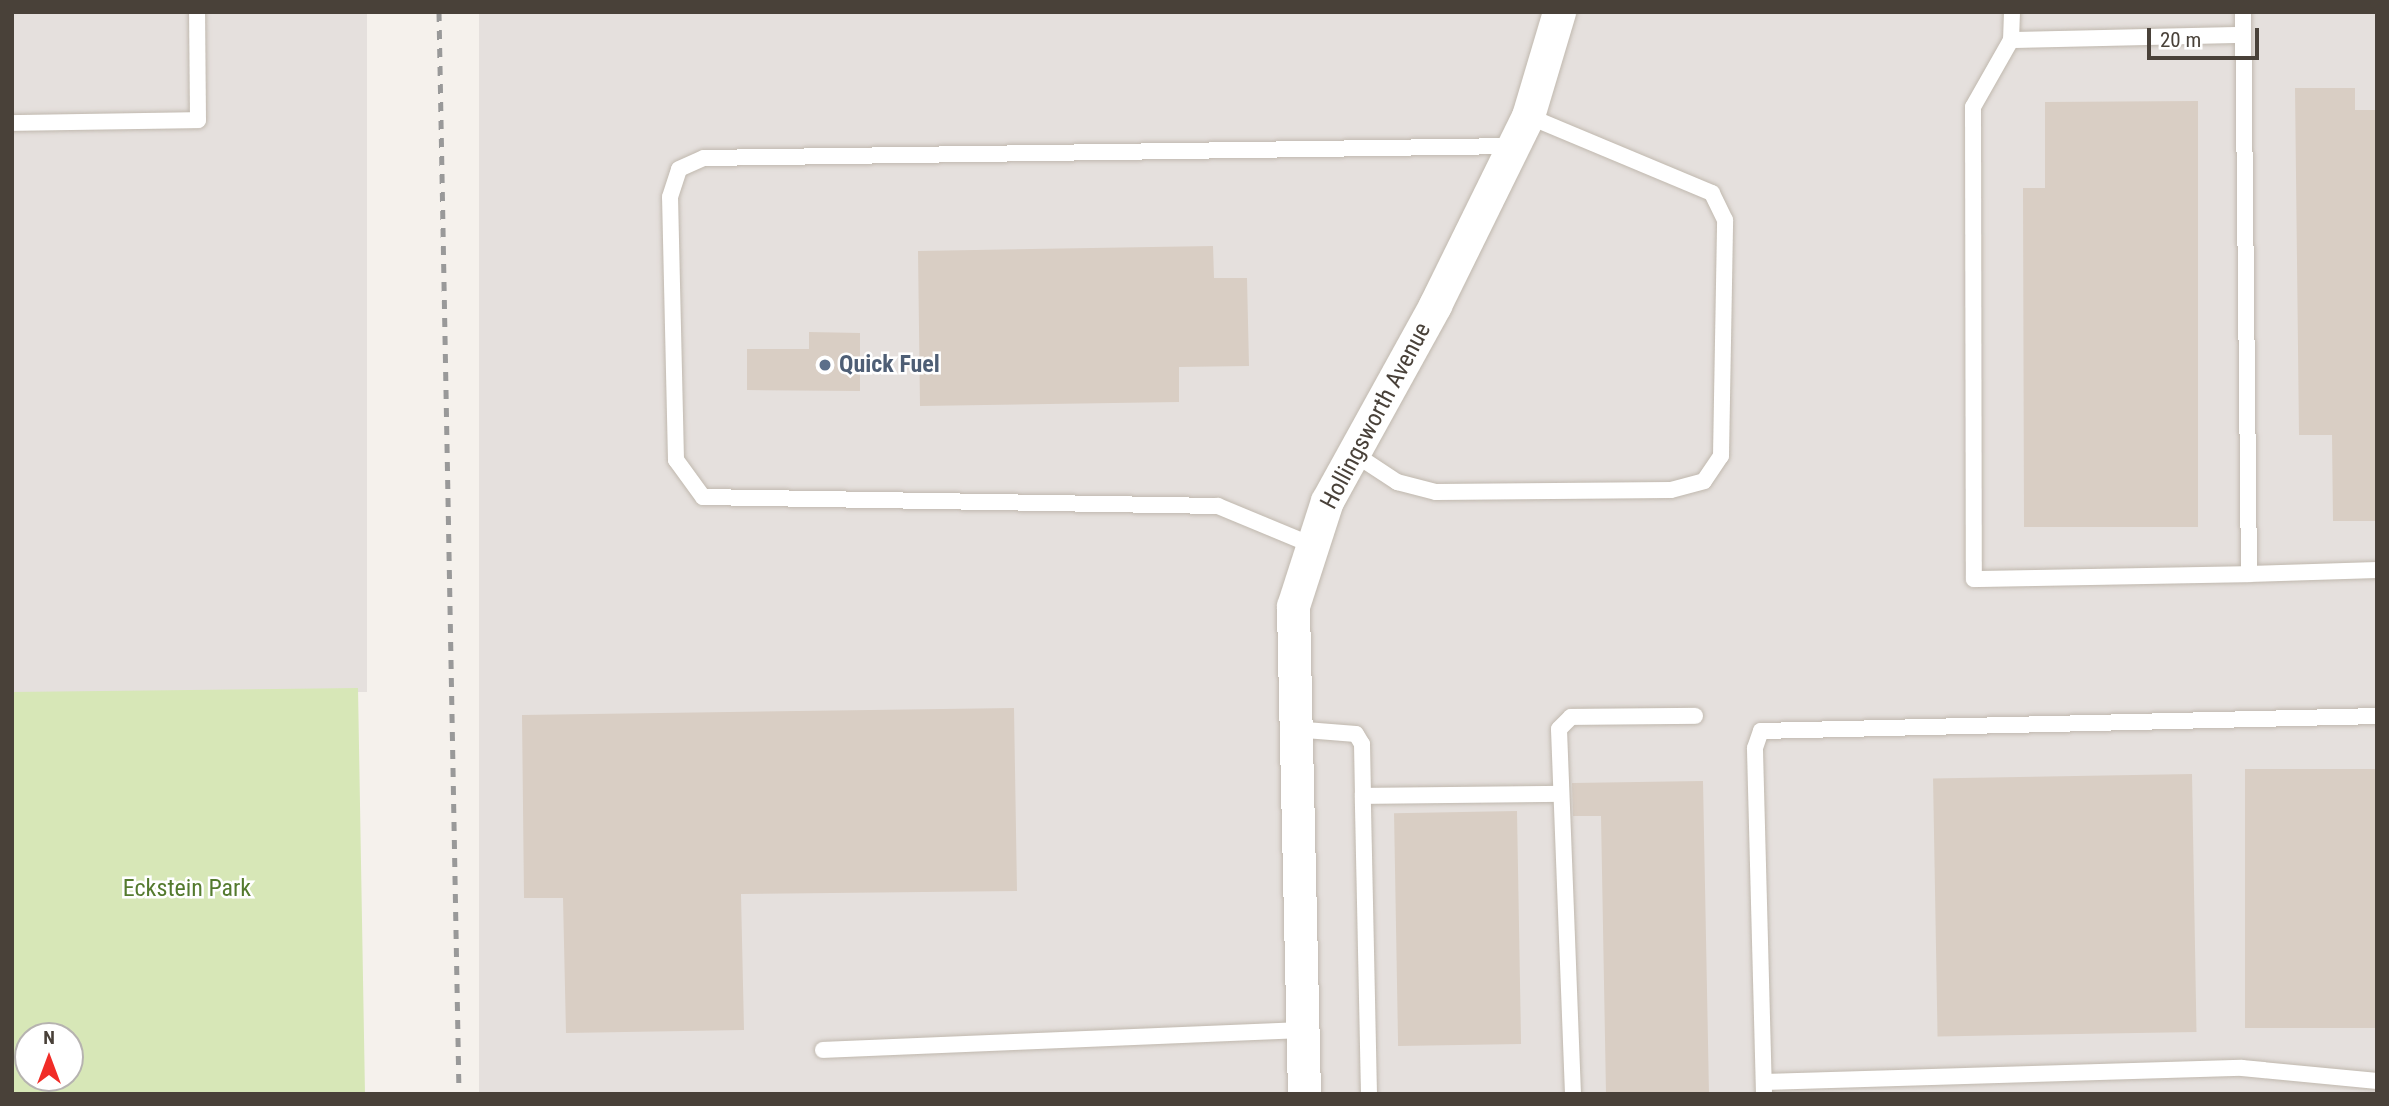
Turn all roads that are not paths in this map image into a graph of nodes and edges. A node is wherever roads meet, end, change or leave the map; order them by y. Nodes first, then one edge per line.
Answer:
1 (197, 12) edge
2 (1559, 12) edge
3 (2012, 12) edge
4 (2242, 12) edge
5 (2239, 35) junction
6 (2011, 40) junction
7 (1528, 116) junction
8 (12, 123) edge
9 (1513, 146) junction
10 (1353, 453) junction
11 (1312, 545) junction
12 (2377, 570) edge
13 (2249, 574) junction
14 (1695, 716) dead end
15 (2377, 716) edge
16 (1293, 729) junction
17 (1560, 794) junction
18 (1363, 796) junction
19 (1301, 1030) junction
20 (823, 1050) dead end
21 (2377, 1082) edge
22 (1764, 1088) edge
23 (1304, 1094) edge
24 (1369, 1094) edge
25 (1573, 1094) edge

1 - 8 lane
2 - 7 street, Hollingsworth Avenue
3 - 6 lane
4 - 5 lane
5 - 6 lane
5 - 13 lane
6 - 13 lane
7 - 9 street, Hollingsworth Avenue
7 - 10 lane
9 - 10 street, Hollingsworth Avenue
9 - 11 lane
10 - 11 street, Hollingsworth Avenue
11 - 16 street, Hollingsworth Avenue
12 - 13 lane
14 - 17 lane
15 - 22 lane
16 - 18 lane
16 - 19 street, Hollingsworth Avenue
17 - 18 lane
17 - 25 lane
18 - 24 lane
19 - 20 lane
19 - 23 street, Hollingsworth Avenue
21 - 22 lane

